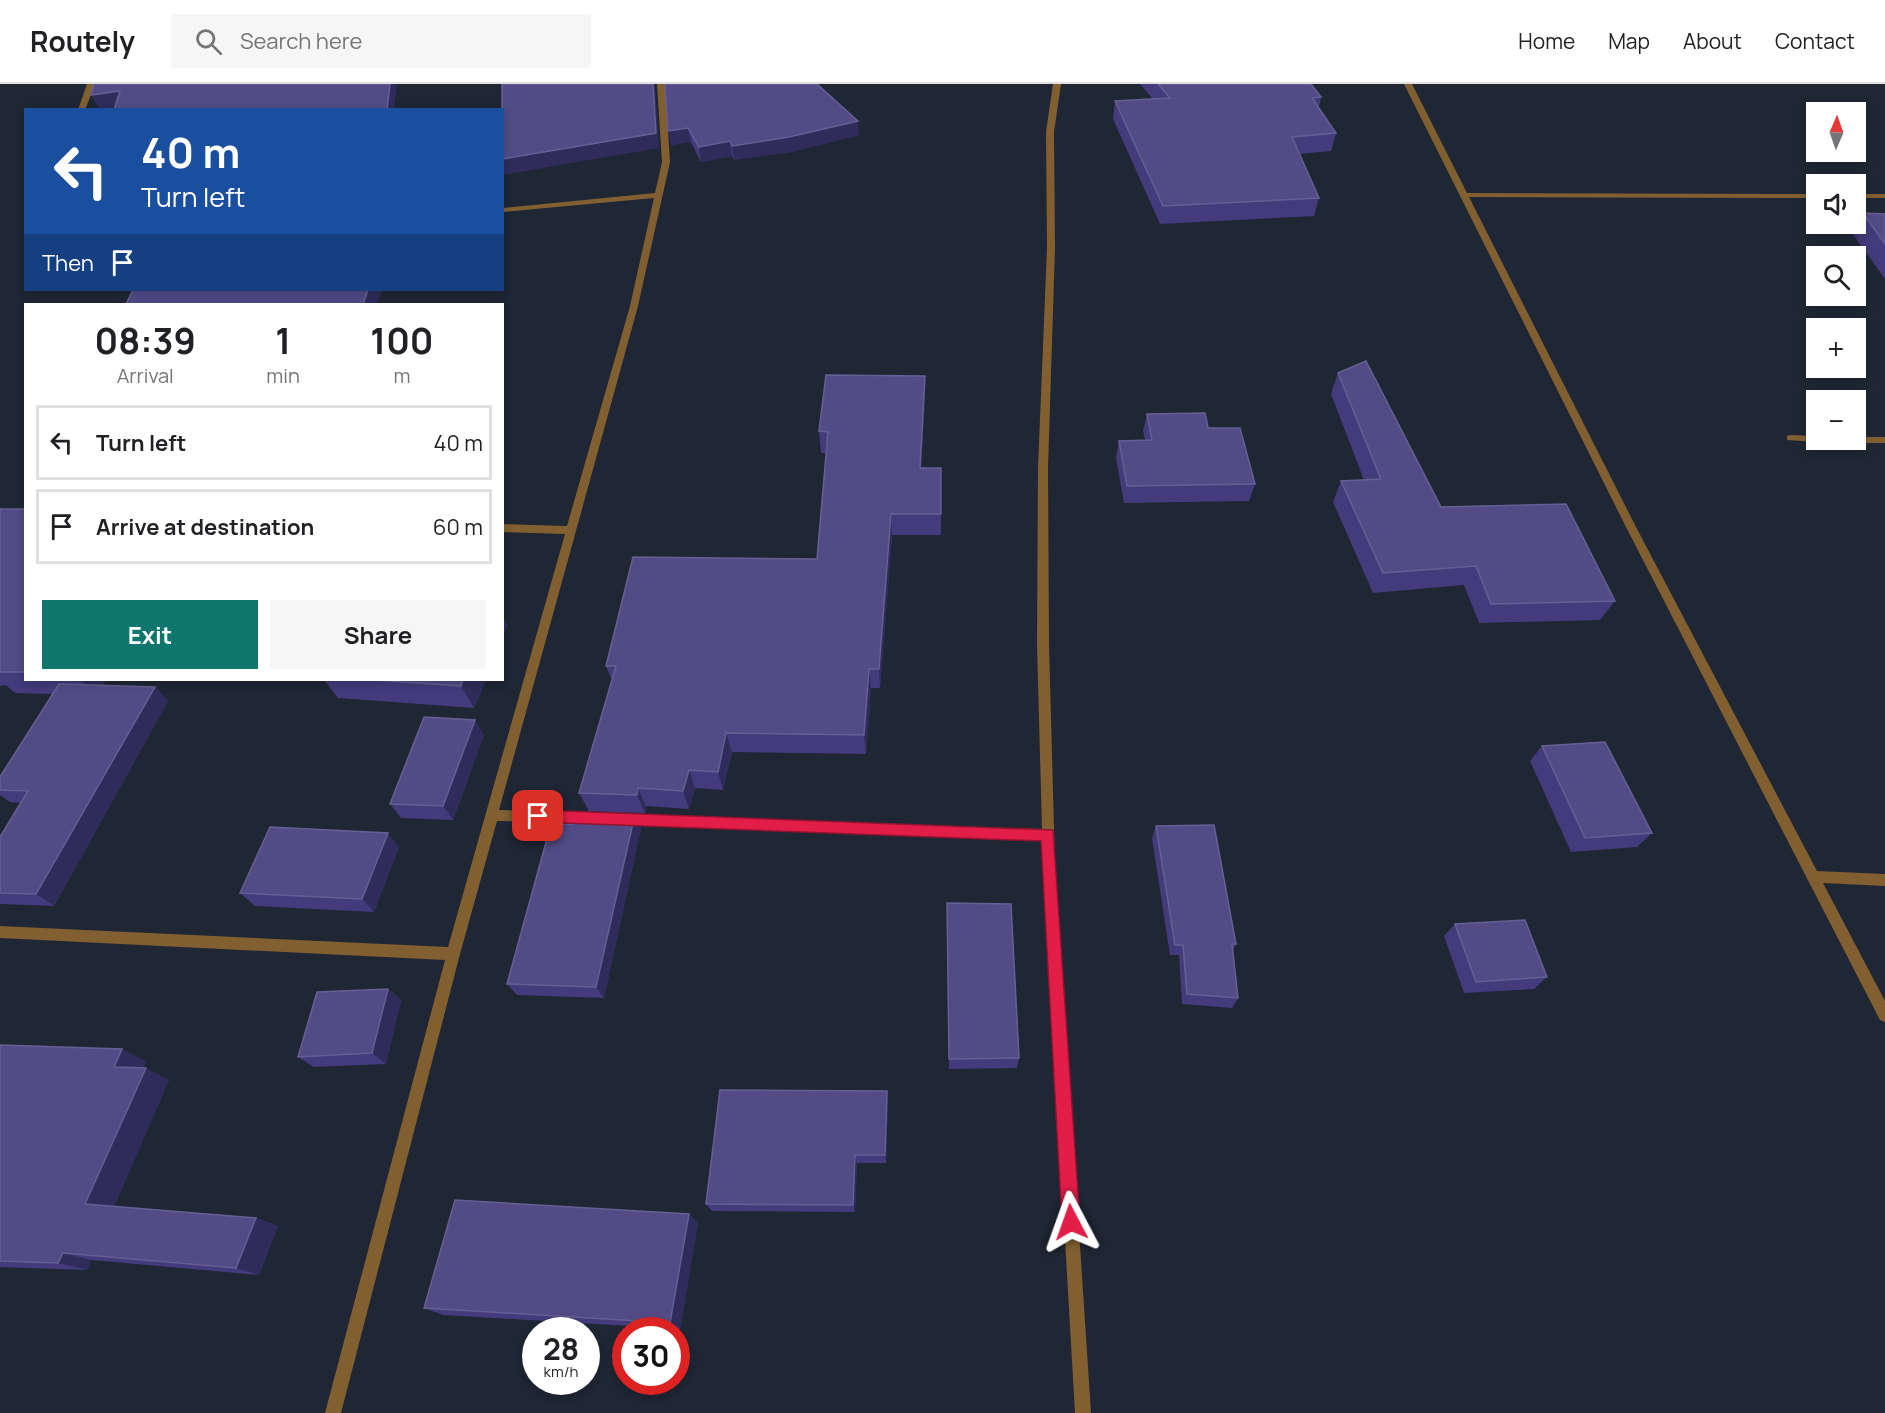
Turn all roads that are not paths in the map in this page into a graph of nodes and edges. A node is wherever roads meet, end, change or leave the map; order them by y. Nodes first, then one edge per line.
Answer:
1 (91, 84) edge
2 (661, 84) edge
3 (1057, 84) edge
4 (1408, 84) edge
5 (82, 108) edge
6 (658, 195) junction
7 (1463, 195) junction
8 (1806, 196) edge
9 (1866, 196) edge
10 (1885, 196) edge
11 (504, 210) edge
12 (1791, 438) dead end
13 (1806, 439) edge
14 (1866, 440) edge
15 (1885, 440) edge
16 (504, 528) edge
17 (571, 530) junction
18 (491, 814) junction
19 (1048, 835) junction
20 (1813, 877) junction
21 (1885, 880) edge
22 (0, 932) edge
23 (453, 954) junction
24 (1885, 1015) edge
25 (333, 1413) edge
26 (1083, 1413) edge

1 - 5 street
2 - 6 street
3 - 19 street
4 - 7 street
6 - 11 street
6 - 17 street
7 - 8 street
7 - 20 street
9 - 10 street
12 - 13 street
14 - 15 street
16 - 17 street
17 - 18 street
18 - 19 street
18 - 23 street
19 - 26 street
20 - 21 street
20 - 24 street
22 - 23 street
23 - 25 street

